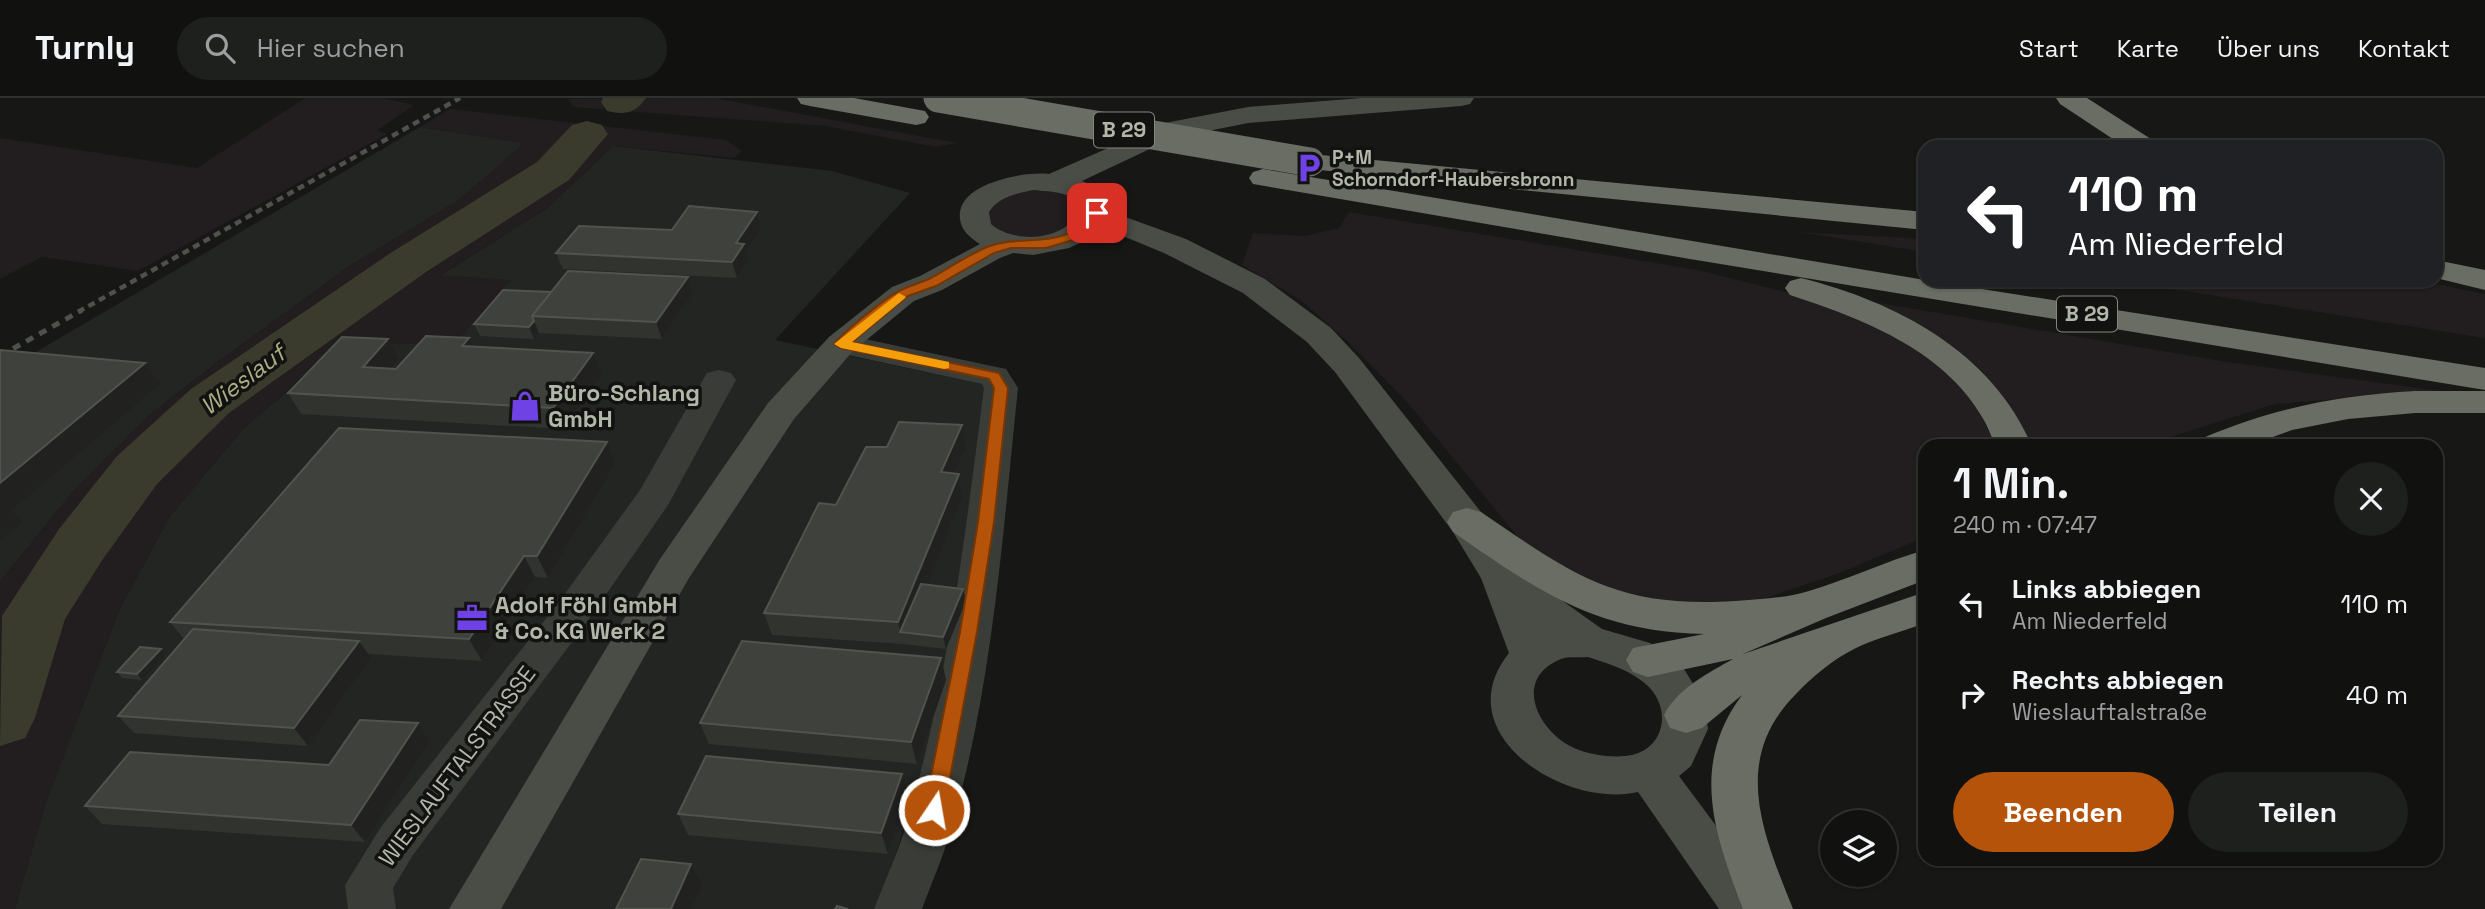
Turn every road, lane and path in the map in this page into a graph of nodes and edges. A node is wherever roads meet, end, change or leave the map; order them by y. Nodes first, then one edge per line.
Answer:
1 (810, 98) edge
2 (938, 98) edge
3 (1461, 98) edge
4 (2058, 101) edge
5 (1198, 126) junction
6 (2095, 140) edge
7 (2131, 140) edge
8 (1056, 182) junction
9 (1093, 204) junction
10 (1546, 204) junction
11 (1918, 221) edge
12 (976, 225) junction
13 (1063, 241) junction
14 (1010, 244) junction
15 (1690, 250) junction
16 (1203, 259) junction
17 (1918, 263) edge
18 (2443, 271) edge
19 (2485, 280) edge
20 (1918, 287) edge
21 (1918, 287) edge
22 (2070, 287) edge
23 (903, 294) junction
24 (841, 344) junction
25 (2485, 352) edge
26 (2485, 379) edge
27 (719, 380) dead end
28 (2485, 402) edge
29 (2012, 439) edge
30 (2231, 439) edge
31 (1468, 522) junction
32 (1918, 568) edge
33 (1501, 577) junction
34 (1918, 608) edge
35 (1825, 622) junction
36 (1588, 641) junction
37 (1531, 656) junction
38 (1648, 660) junction
39 (1686, 715) junction
40 (1649, 771) junction
41 (372, 909) edge
42 (474, 909) edge
43 (898, 909) edge
44 (1748, 909) edge
45 (1768, 909) edge

1 - 10 highway, B 29
2 - 10 highway, B 29, bridge
3 - 5 main road
4 - 6 highway
4 - 7 highway
5 - 8 main road
5 - 9 main road
8 - 9 main road
8 - 12 main road
9 - 13 main road
9 - 16 main road
10 - 11 highway
10 - 15 highway, B 29
10 - 17 highway, B 29
12 - 14 main road
12 - 23 main road
13 - 14 main road
13 - 16 main road
14 - 23 main road
15 - 20 highway, B 29
15 - 29 highway
16 - 31 main road
18 - 19 highway
21 - 26 highway, B 29
22 - 25 highway, B 29
23 - 24 main road
24 - 42 main road
24 - 43 street
27 - 41 street, WIESLAUFTALSTRASSE
28 - 30 highway
31 - 33 main road
31 - 35 highway
32 - 35 highway
33 - 36 main road
33 - 37 main road
34 - 35 highway
35 - 38 highway
35 - 39 highway
35 - 45 highway
36 - 37 main road
36 - 38 main road
37 - 40 main road
38 - 39 main road
39 - 40 main road
40 - 44 main road

